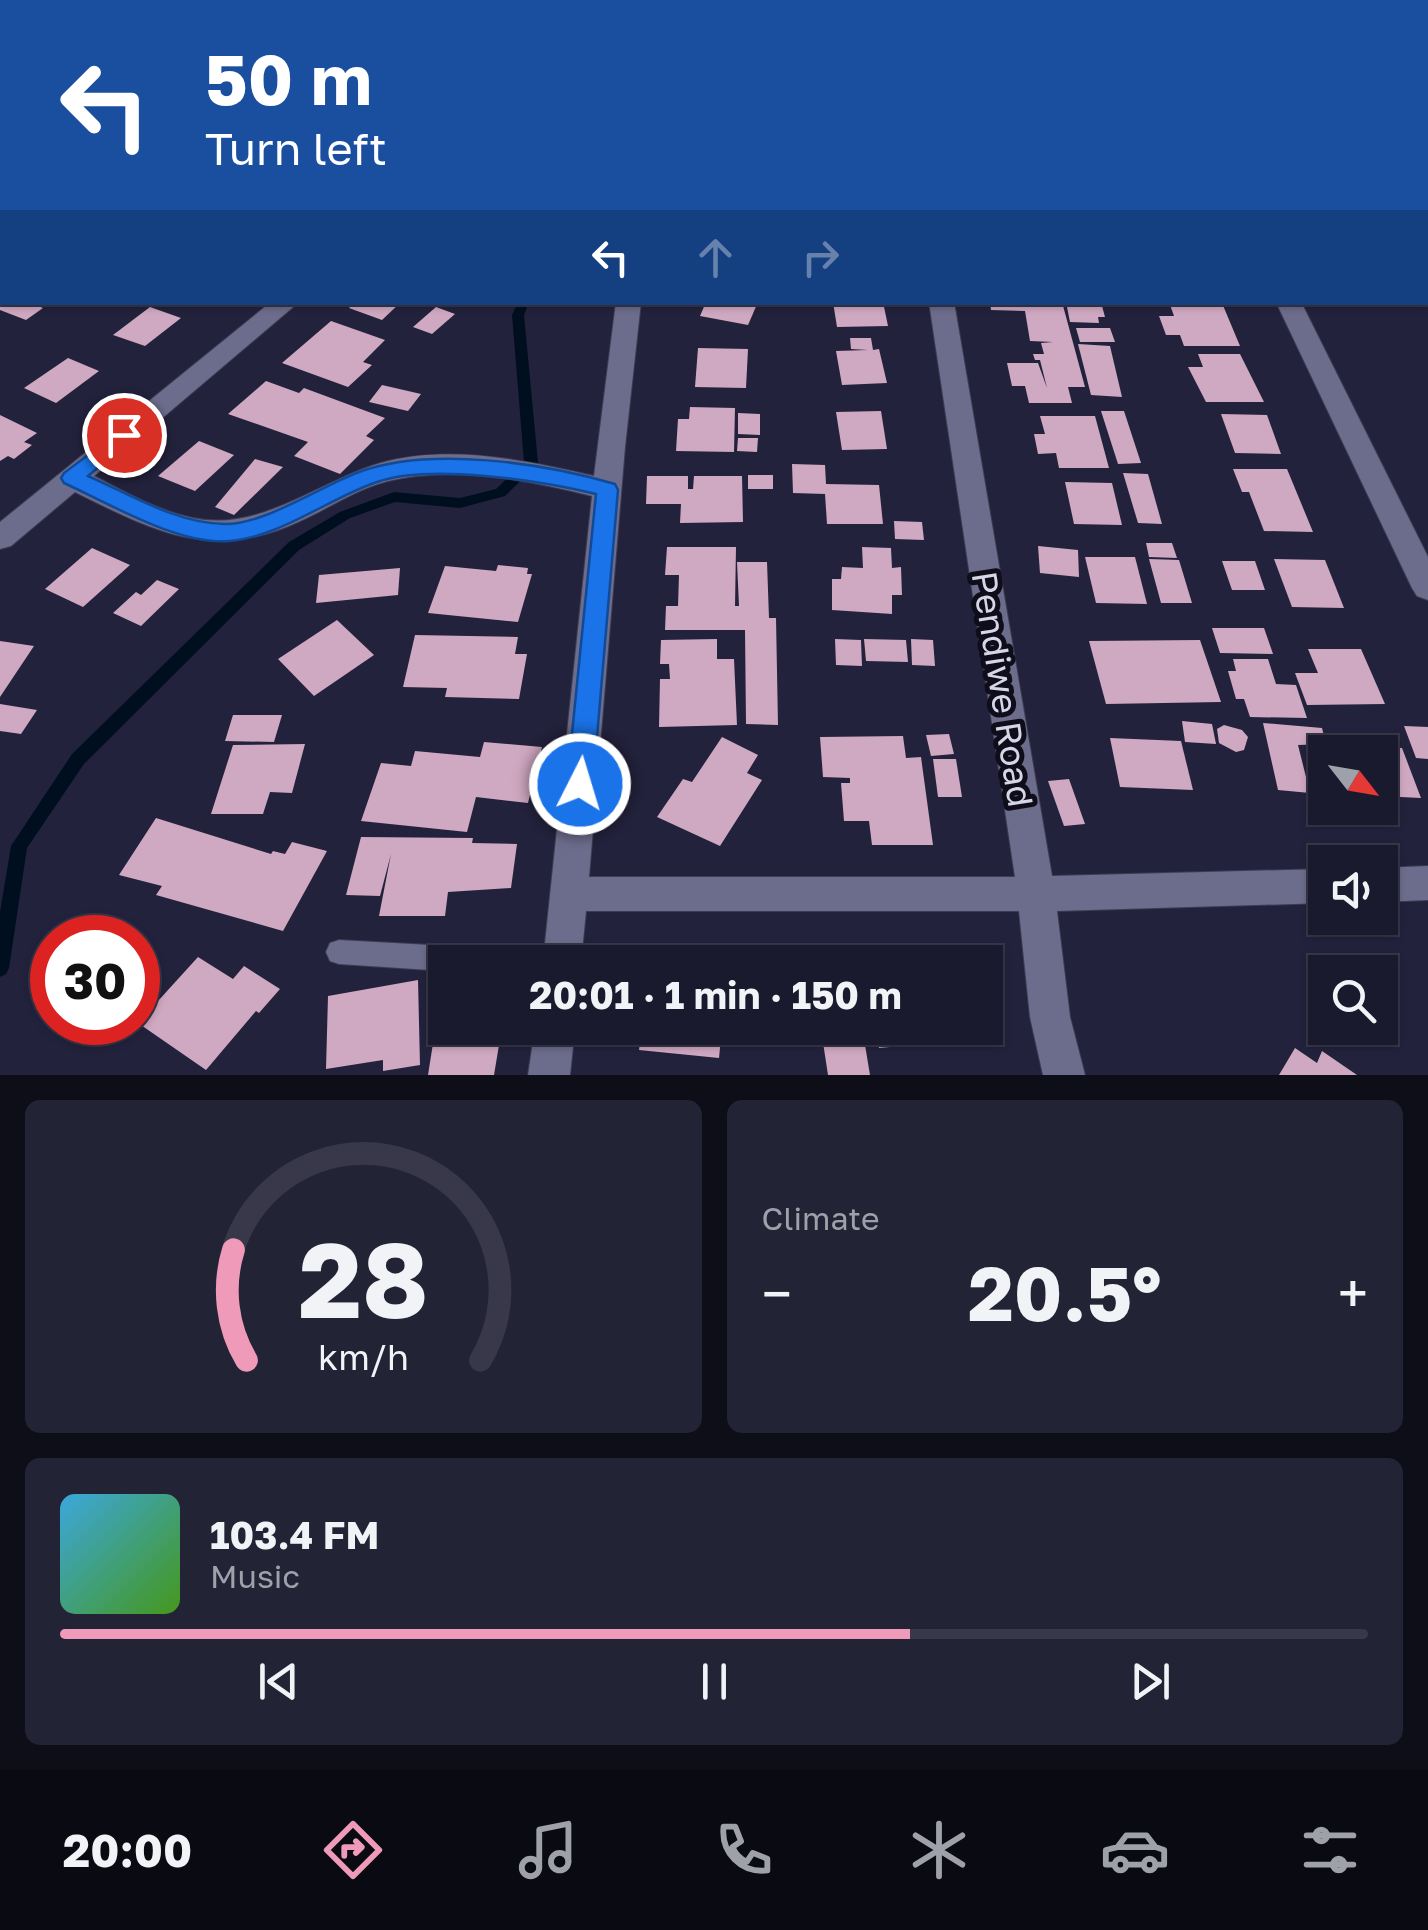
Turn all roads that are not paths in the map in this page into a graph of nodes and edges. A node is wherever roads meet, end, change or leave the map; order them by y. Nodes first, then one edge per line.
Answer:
1 (283, 305) edge
2 (629, 305) edge
3 (941, 305) edge
4 (1289, 305) edge
5 (72, 478) junction
6 (607, 490) junction
7 (0, 504) edge
8 (34, 510) junction
9 (0, 538) edge
10 (1428, 588) edge
11 (1428, 884) edge
12 (1398, 885) edge
13 (1308, 886) edge
14 (570, 894) junction
15 (1036, 894) junction
16 (564, 945) edge
17 (339, 952) dead end
18 (428, 957) edge
19 (552, 1045) edge
20 (549, 1075) edge
21 (1064, 1075) edge

1 - 5 street
2 - 6 street
3 - 15 street, Pendiwe Road
4 - 10 street
5 - 6 street
5 - 8 street
6 - 14 street
7 - 8 street
8 - 9 street
11 - 12 street
13 - 15 street
14 - 15 street
14 - 16 street
15 - 21 street, Pendiwe Road
17 - 18 lane
19 - 20 street

